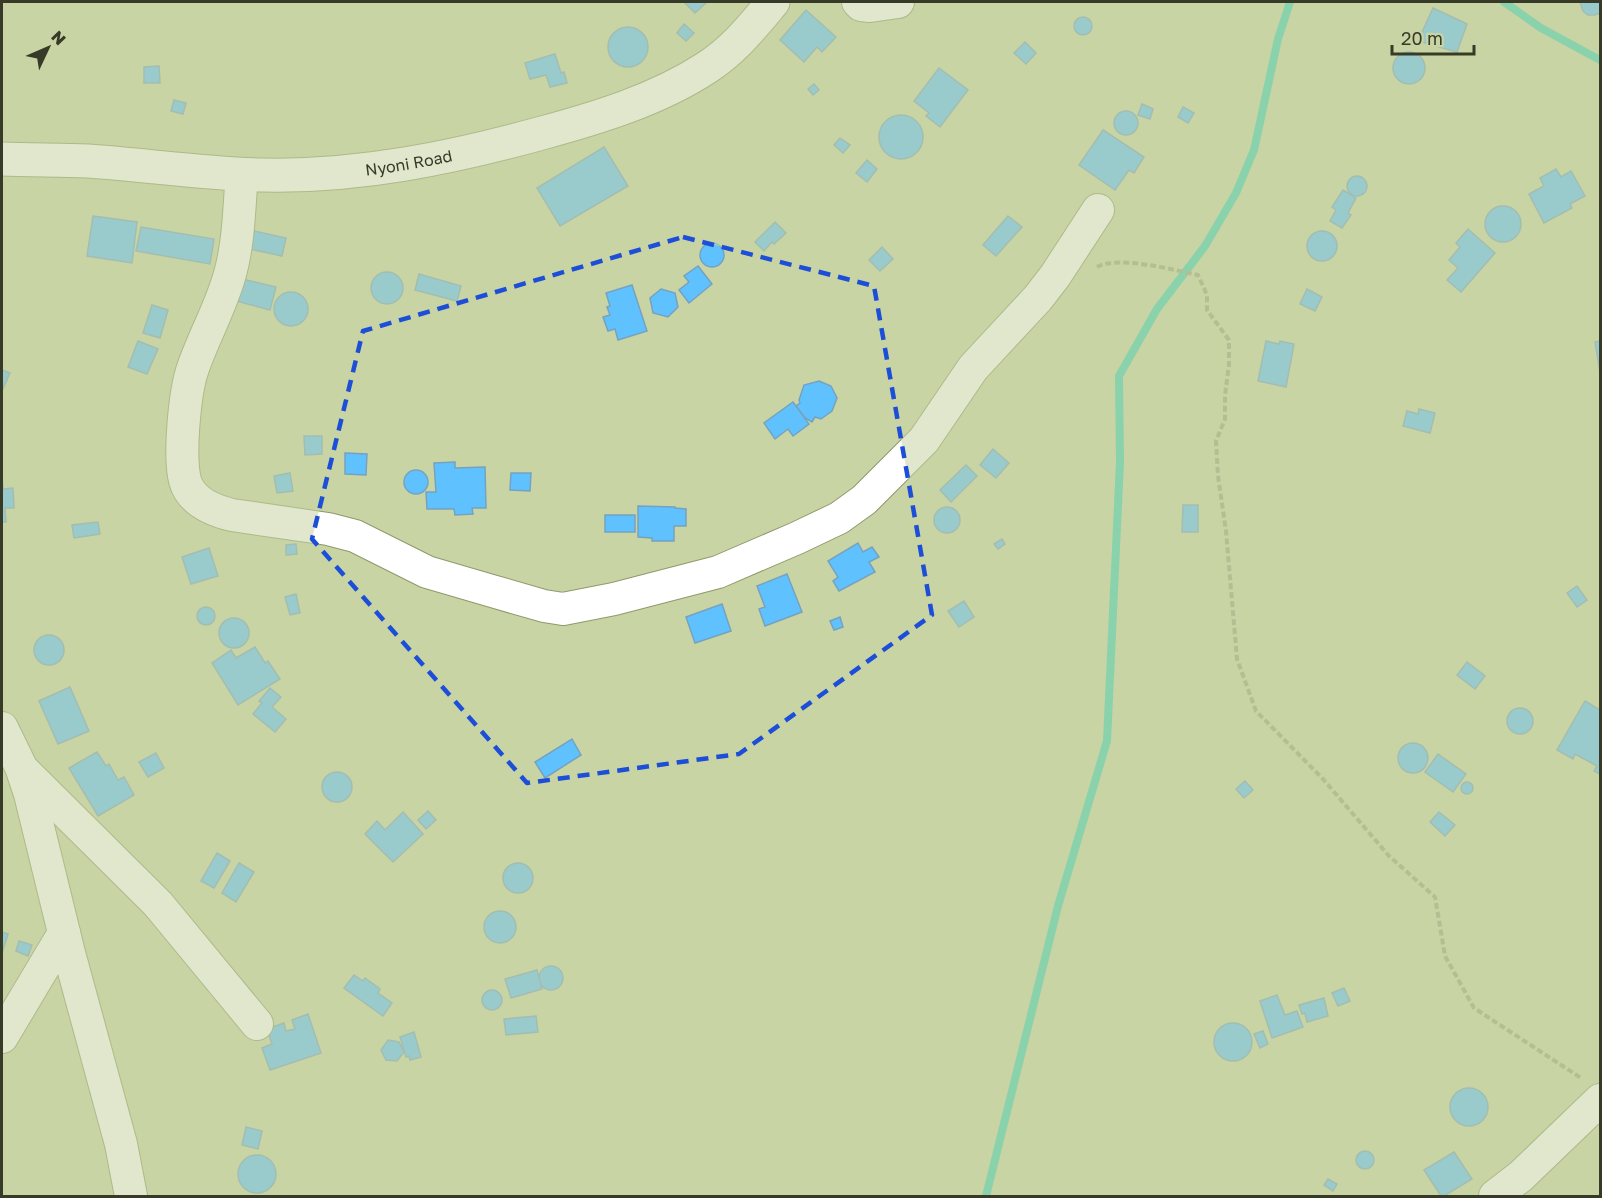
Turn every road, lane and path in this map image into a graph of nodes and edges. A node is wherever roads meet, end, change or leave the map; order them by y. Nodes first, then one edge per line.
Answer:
1 (773, 2) edge
2 (858, 2) edge
3 (898, 2) edge
4 (2, 159) edge
5 (242, 174) junction
6 (1098, 210) dead end
7 (1096, 268) dead end
8 (2, 728) edge
9 (21, 767) junction
10 (64, 933) junction
11 (256, 1024) dead end
12 (2, 1037) edge
13 (1591, 1089) edge
14 (131, 1197) edge
15 (1495, 1197) edge

1 - 5 street, Nyoni Road
2 - 3 street
4 - 5 street, Nyoni Road
5 - 6 street
7 - 13 path
8 - 9 street
9 - 10 street
9 - 11 street
10 - 12 street
10 - 14 street
13 - 15 street

